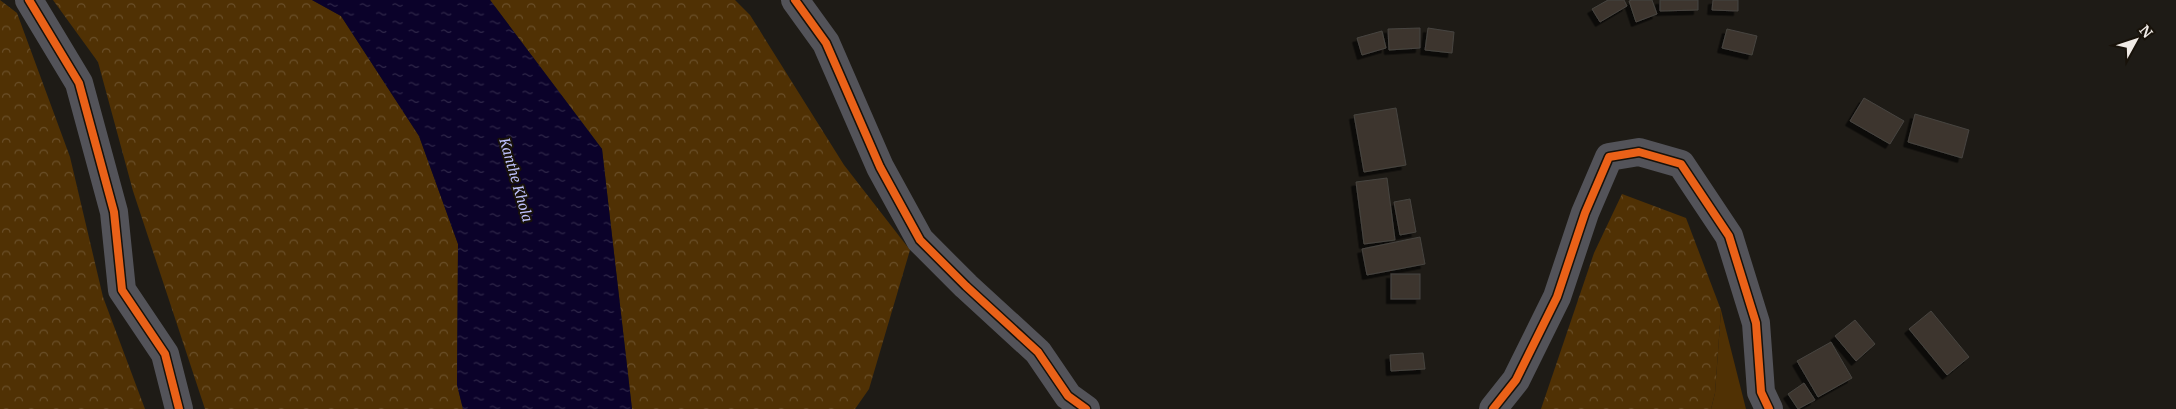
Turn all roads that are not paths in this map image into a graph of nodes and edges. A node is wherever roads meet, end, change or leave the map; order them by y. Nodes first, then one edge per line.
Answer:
1 (29, 0) edge
2 (795, 0) edge
3 (179, 409) edge
4 (1086, 409) edge
5 (1493, 409) edge
6 (1770, 409) edge

1 - 3 street
2 - 4 street
5 - 6 street

